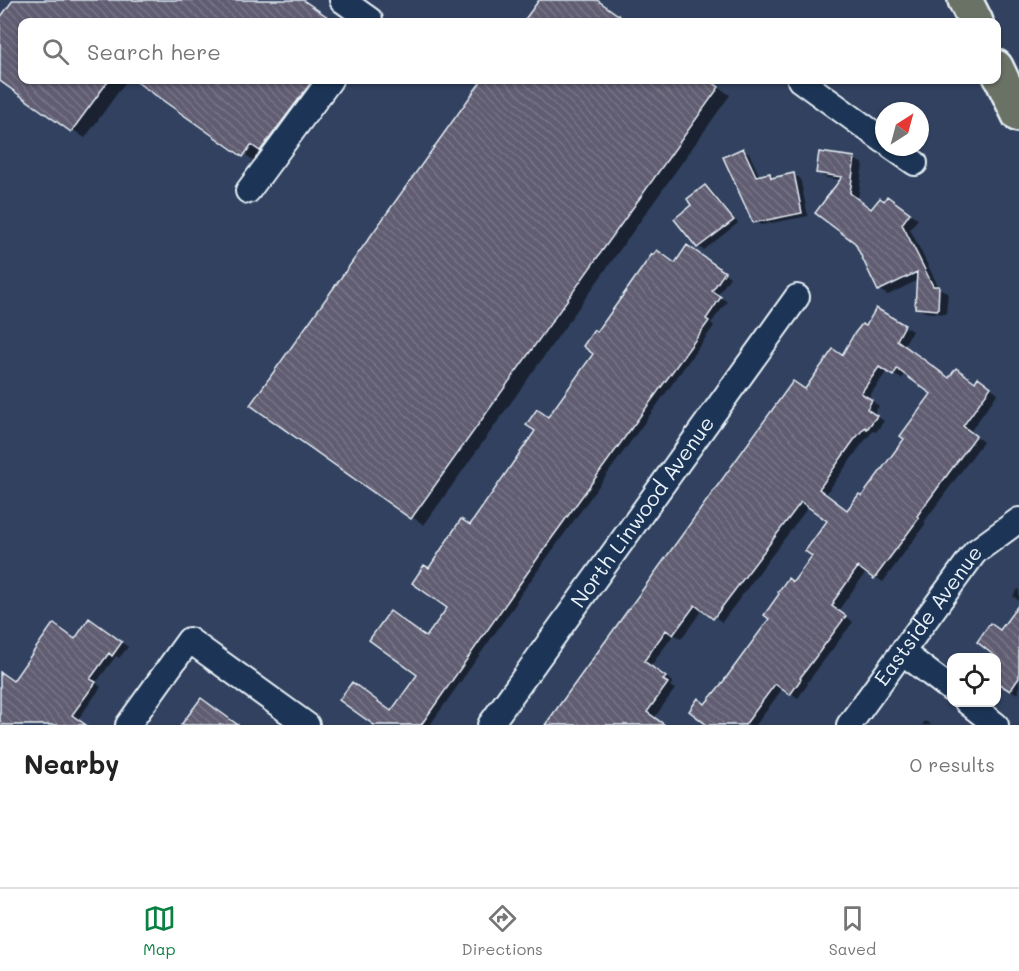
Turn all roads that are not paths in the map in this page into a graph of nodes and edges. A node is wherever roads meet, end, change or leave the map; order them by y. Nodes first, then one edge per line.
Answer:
1 (342, 0) edge
2 (965, 0) edge
3 (367, 18) edge
4 (974, 18) edge
5 (1001, 77) edge
6 (327, 84) edge
7 (806, 84) edge
8 (1019, 115) edge
9 (875, 134) edge
10 (905, 156) edge
11 (915, 163) dead end
12 (248, 191) dead end
13 (797, 297) dead end
14 (1019, 520) edge
15 (902, 652) junction
16 (947, 687) edge
17 (973, 707) edge
18 (128, 725) edge
19 (307, 725) edge
20 (490, 725) edge
21 (849, 725) edge
22 (996, 725) edge

1 - 3 street
2 - 4 highway
5 - 8 highway
6 - 12 street
7 - 9 street
10 - 11 street
13 - 20 street, North Linwood Avenue
14 - 15 street, Eastside Avenue
15 - 16 street
15 - 21 street, Eastside Avenue
17 - 22 street
18 - 19 street

